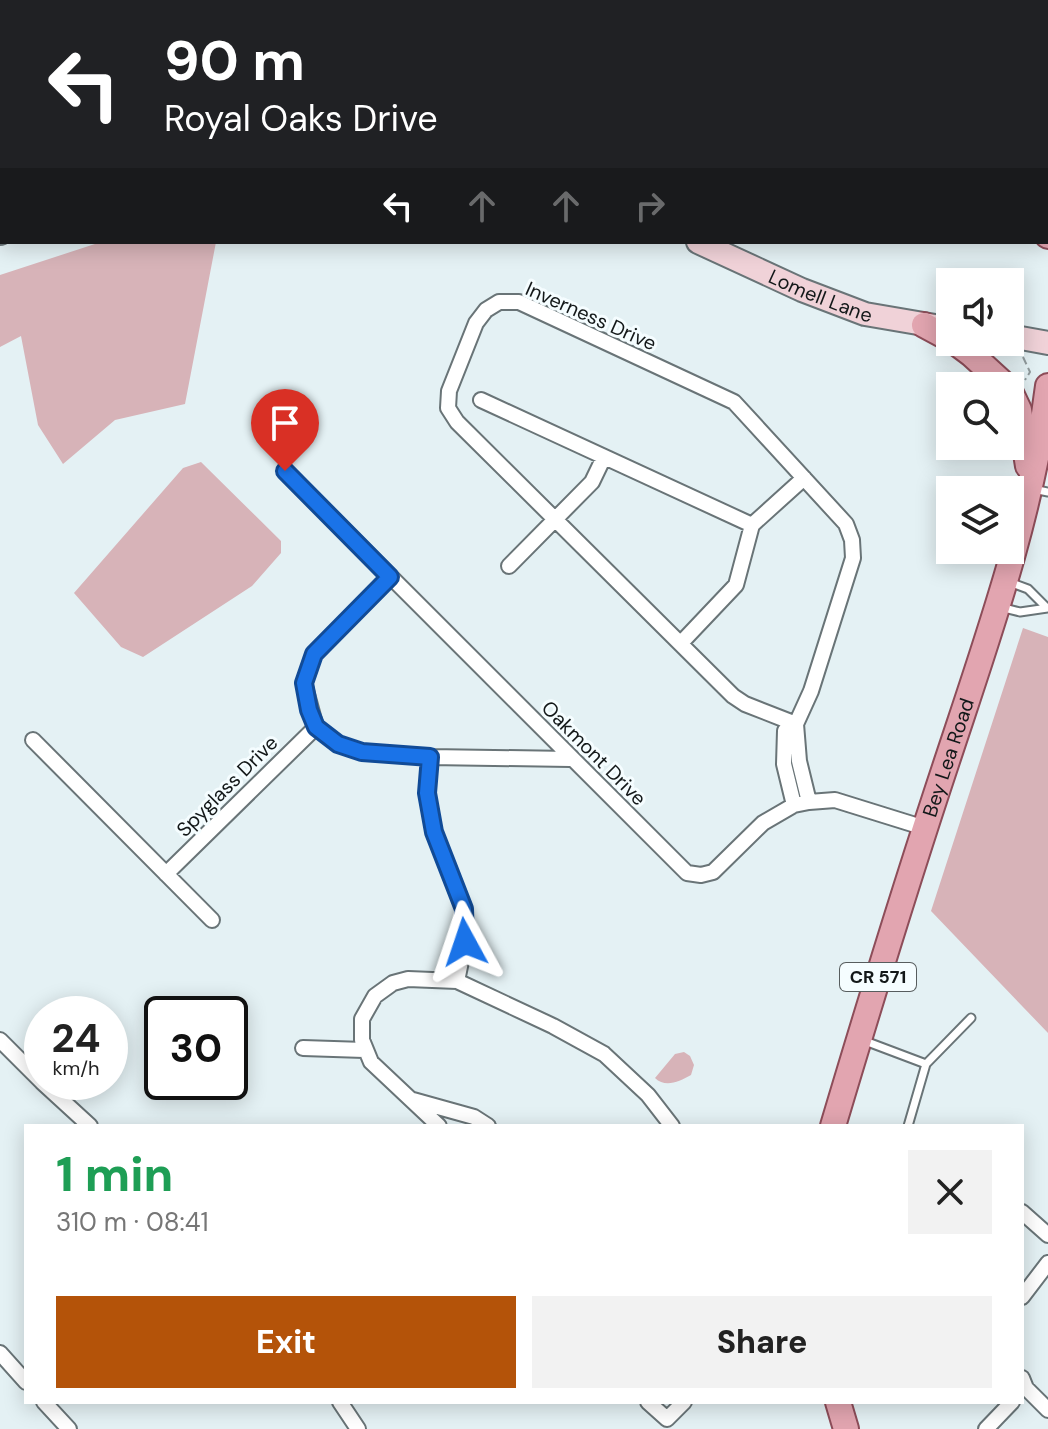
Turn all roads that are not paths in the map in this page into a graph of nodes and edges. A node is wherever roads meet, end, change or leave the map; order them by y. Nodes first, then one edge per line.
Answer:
1 (702, 244) edge
2 (924, 325) junction
3 (936, 326) edge
4 (936, 331) edge
5 (1048, 343) edge
6 (1024, 344) edge
7 (974, 356) edge
8 (1000, 372) edge
9 (1024, 397) edge
10 (481, 400) dead end
11 (1024, 432) edge
12 (604, 457) junction
13 (285, 471) dead end
14 (804, 478) junction
15 (1040, 481) edge
16 (556, 519) junction
17 (752, 525) junction
18 (509, 566) dead end
19 (390, 577) junction
20 (1005, 581) junction
21 (998, 606) junction
22 (1047, 608) edge
23 (681, 643) junction
24 (796, 724) junction
25 (316, 727) junction
26 (33, 740) dead end
27 (430, 757) junction
28 (570, 759) junction
29 (801, 803) junction
30 (925, 828) junction
31 (166, 874) junction
32 (212, 920) dead end
33 (457, 981) junction
34 (971, 1018) dead end
35 (859, 1039) junction
36 (0, 1040) edge
37 (303, 1048) dead end
38 (364, 1050) junction
39 (24, 1064) edge
40 (926, 1064) junction
41 (411, 1099) junction
42 (62, 1100) edge
43 (88, 1124) edge
44 (437, 1124) edge
45 (485, 1124) edge
46 (670, 1124) edge
47 (834, 1124) edge
48 (909, 1124) edge
49 (1024, 1214) edge
50 (1048, 1235) edge
51 (1048, 1263) edge
52 (1024, 1294) edge
53 (0, 1353) edge
54 (24, 1380) edge
55 (1024, 1387) edge
56 (46, 1404) edge
57 (341, 1404) edge
58 (650, 1404) edge
59 (682, 1404) edge
60 (839, 1404) edge
61 (1010, 1404) edge
62 (1048, 1410) edge
63 (69, 1429) edge
64 (358, 1429) edge
65 (846, 1429) edge
66 (986, 1429) edge

1 - 2 street, Lomell Lane
2 - 3 street, Lomell Lane
2 - 4 main road
5 - 6 street
7 - 8 main road
9 - 15 main road, Bey Lea Road / CR 571
10 - 12 street
11 - 15 main road
12 - 16 street
12 - 17 street
13 - 19 street, Oakmont Drive
14 - 16 street, Inverness Drive
14 - 17 street
14 - 24 street, Inverness Drive
15 - 20 main road, Bey Lea Road / CR 571
16 - 18 street
16 - 23 street, Inverness Drive
17 - 23 street
19 - 25 street
19 - 28 street, Oakmont Drive
20 - 21 main road, Bey Lea Road / CR 571
20 - 22 lane
21 - 22 lane
21 - 30 main road, Bey Lea Road / CR 571
23 - 24 street, Inverness Drive
24 - 29 street, Inverness Drive
25 - 27 street
25 - 31 street, Spyglass Drive
26 - 31 street
27 - 28 street
27 - 33 street
28 - 29 street, Oakmont Drive
29 - 30 street
30 - 35 main road, Bey Lea Road / CR 571
31 - 32 street
33 - 38 street
33 - 46 street
34 - 40 lane
35 - 40 lane
35 - 47 main road, Bey Lea Road / CR 571
36 - 39 street
37 - 38 street
38 - 41 street
40 - 48 lane
41 - 44 street
41 - 45 street
42 - 43 street
49 - 50 street
51 - 52 street
53 - 54 street
55 - 62 street
56 - 63 street
57 - 64 street
58 - 59 street
60 - 65 main road
61 - 66 street

